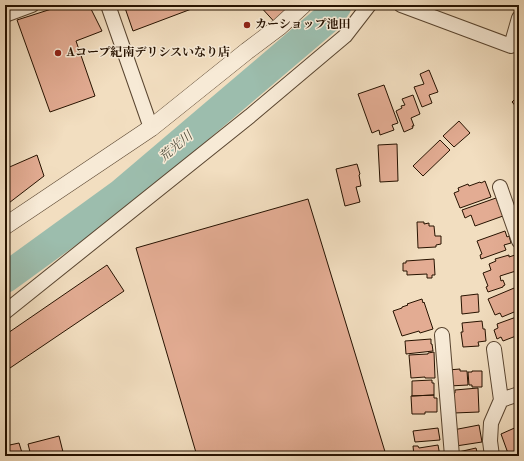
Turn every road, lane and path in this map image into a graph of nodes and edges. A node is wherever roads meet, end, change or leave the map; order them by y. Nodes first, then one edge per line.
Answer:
1 (32, 5) edge
2 (108, 5) edge
3 (303, 5) edge
4 (369, 5) edge
5 (401, 5) edge
6 (5, 15) edge
7 (519, 18) edge
8 (151, 128) junction
9 (500, 187) dead end
10 (5, 226) edge
11 (519, 241) edge
12 (5, 312) edge
13 (442, 335) dead end
14 (494, 349) dead end
15 (519, 394) edge
16 (501, 400) junction
17 (452, 456) edge
18 (492, 456) edge

1 - 6 street
2 - 8 street
3 - 8 street
4 - 12 street
5 - 7 street
8 - 10 street
9 - 11 street
13 - 17 street
14 - 16 street
15 - 16 street
16 - 18 street

